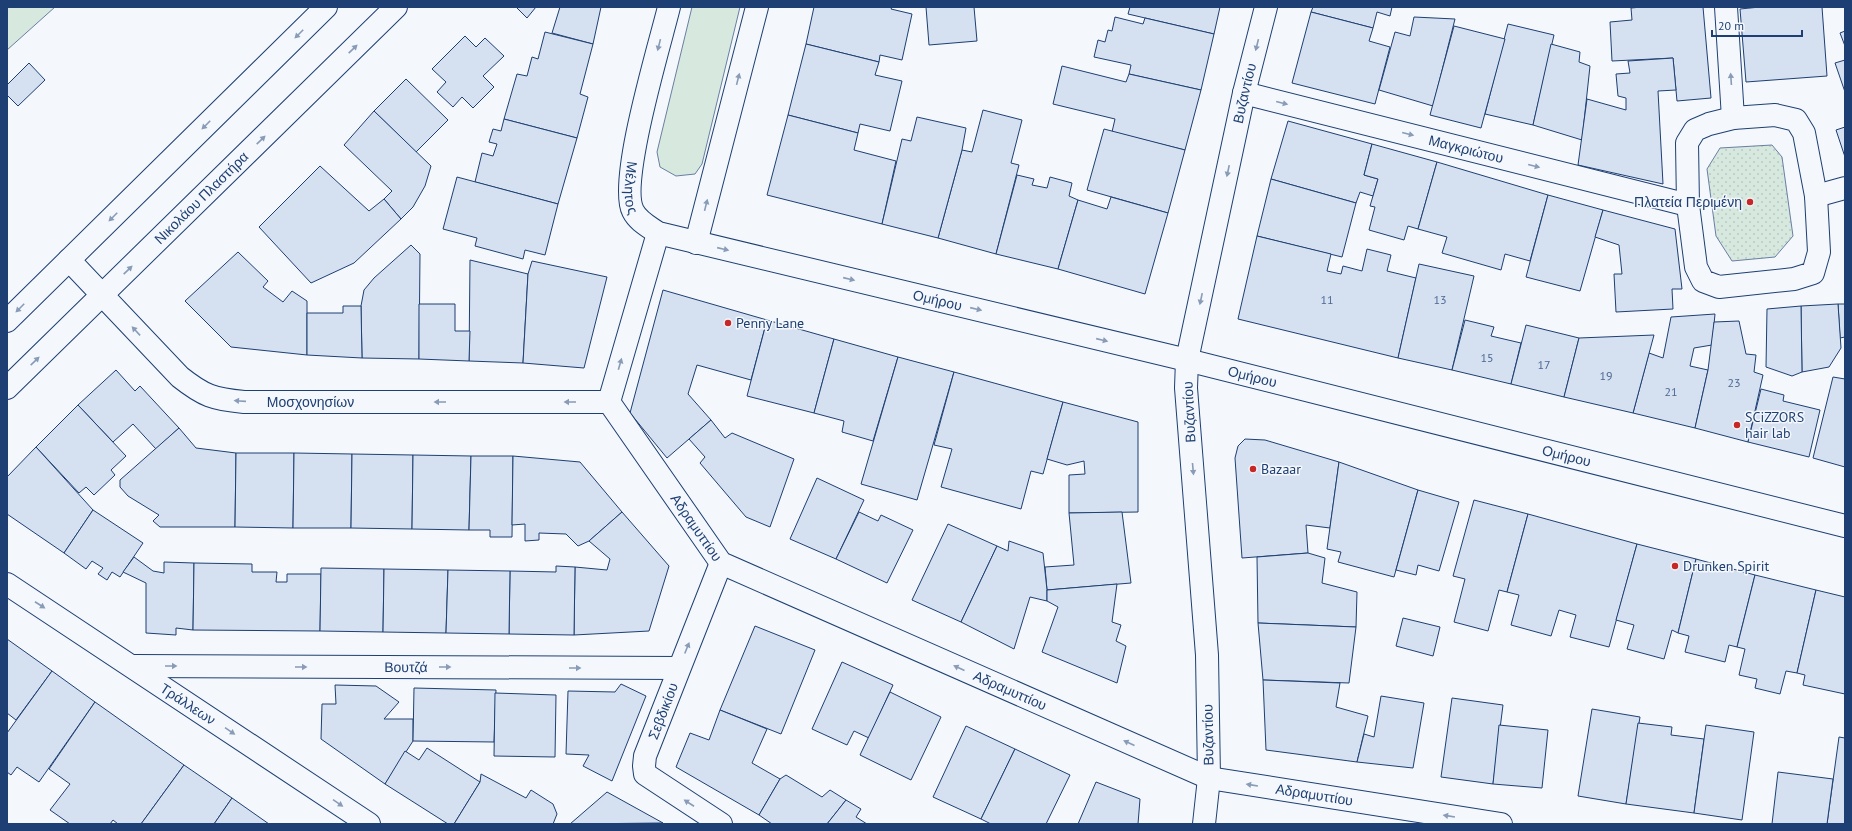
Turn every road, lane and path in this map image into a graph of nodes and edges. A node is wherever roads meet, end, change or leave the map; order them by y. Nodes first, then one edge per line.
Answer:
1 (326, 7) edge
2 (669, 7) edge
3 (757, 7) edge
4 (1266, 7) edge
5 (1726, 7) edge
6 (391, 9) edge
7 (1244, 93) junction
8 (1733, 118) junction
9 (1845, 188) edge
10 (1816, 196) junction
11 (1688, 205) junction
12 (658, 233) junction
13 (696, 243) junction
14 (69, 260) junction
15 (102, 295) junction
16 (7, 321) edge
17 (1187, 360) junction
18 (7, 388) edge
19 (609, 402) junction
20 (1845, 526) edge
21 (720, 563) junction
22 (7, 584) edge
23 (132, 666) junction
24 (679, 668) junction
25 (1209, 778) junction
26 (369, 824) edge
27 (721, 824) edge
28 (1204, 824) edge
29 (1502, 824) edge

1 -> 14 street
2 -> 12 street, Μέλητος
13 -> 3 street
4 -> 7 street, Βυζαντίου
8 -> 5 street
15 -> 6 street, Νικολάου Πλαστήρα
7 -> 11 street, Μαγκριώτου
7 -> 17 street, Βυζαντίου
8 - 10 street
8 - 11 street
9 - 10 street
10 - 11 street
12 - 13 street, Ομήρου
19 -> 12 street
13 -> 17 street, Ομήρου
14 - 15 street, Μοσχονησίων
14 -> 16 street
18 -> 15 street, Νικολάου Πλαστήρα
19 -> 15 street, Μοσχονησίων
17 - 20 street, Ομήρου
17 -> 25 street, Βυζαντίου
19 - 21 street, Αδραμυττίου
24 -> 21 street, Σεβδικίου
25 -> 21 street, Αδραμυττίου
22 -> 23 street, Τράλλεων
23 -> 24 street, Βουτζά
23 -> 26 street, Τράλλεων
27 -> 24 street, Σεβδικίου
25 - 28 street, Βυζαντίου
29 -> 25 street, Αδραμυττίου

